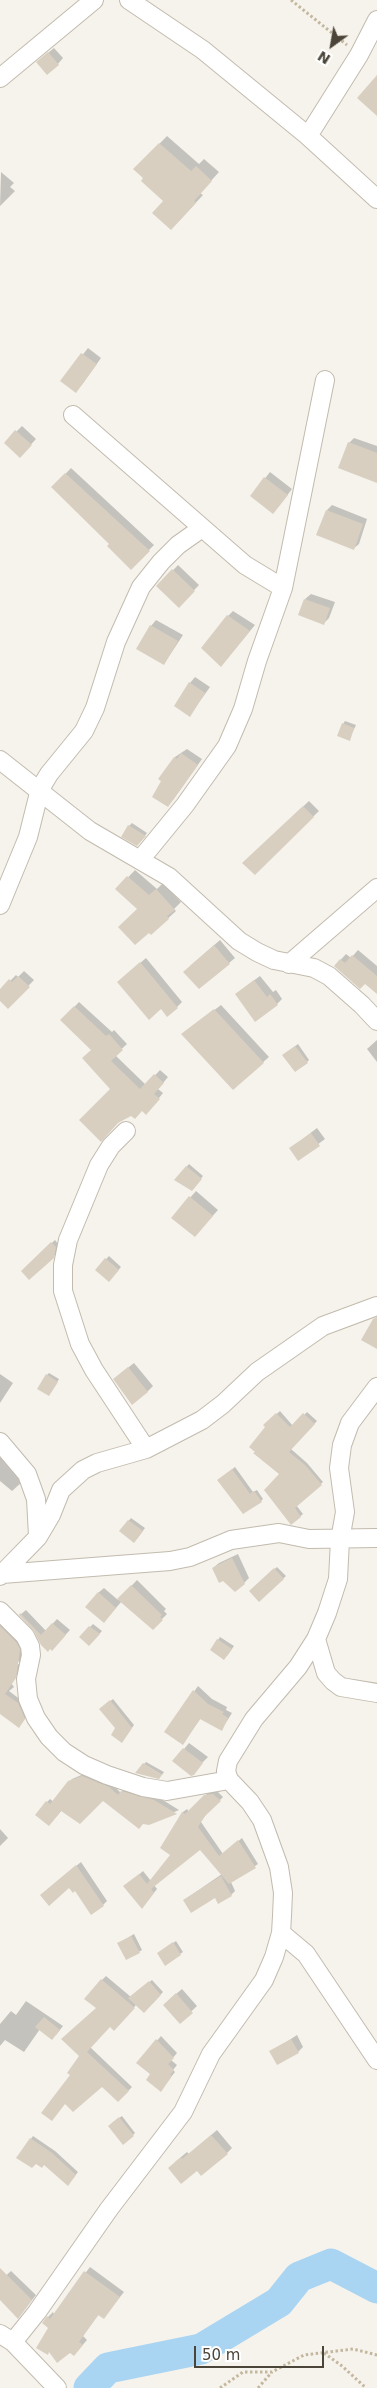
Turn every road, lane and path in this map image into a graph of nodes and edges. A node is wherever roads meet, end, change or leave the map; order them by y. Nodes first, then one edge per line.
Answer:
1 (94, 0) edge
2 (129, 0) edge
3 (291, 0) edge
4 (377, 20) edge
5 (359, 55) junction
6 (0, 78) edge
7 (308, 136) junction
8 (377, 199) edge
9 (325, 380) dead end
10 (72, 415) dead end
11 (202, 528) junction
12 (283, 588) junction
13 (0, 760) edge
14 (40, 789) junction
15 (140, 860) junction
16 (377, 888) edge
17 (0, 905) edge
18 (289, 964) junction
19 (377, 1021) edge
20 (126, 1131) dead end
21 (377, 1306) edge
22 (377, 1387) edge
23 (0, 1442) edge
24 (146, 1449) junction
25 (38, 1537) junction
26 (377, 1538) edge
27 (340, 1540) junction
28 (1, 1575) edge
29 (0, 1611) edge
30 (316, 1639) junction
31 (377, 1692) edge
32 (229, 1780) junction
33 (282, 1932) junction
34 (377, 2060) edge
35 (6, 2338) edge
36 (323, 2353) junction
37 (377, 2355) edge
38 (272, 2372) junction
39 (52, 2382) edge
40 (220, 2388) edge
41 (258, 2388) edge
42 (366, 2388) edge

1 - 6 street
2 - 7 street
3 - 5 path
4 - 5 street
5 - 7 street
7 - 8 street
9 - 12 street
10 - 11 street
11 - 12 street
11 - 14 street
12 - 15 street
13 - 14 street
14 - 15 street
14 - 17 street
15 - 18 street
16 - 18 street
18 - 19 street
20 - 24 street
21 - 24 street
22 - 27 street
23 - 25 street
24 - 25 street
25 - 28 street
26 - 27 street
27 - 28 street
27 - 30 street
29 - 32 street
30 - 31 street
30 - 32 street
32 - 33 street
33 - 34 street
33 - 35 street
35 - 39 street
36 - 37 path
36 - 38 path
36 - 42 path
38 - 40 path
38 - 41 path

